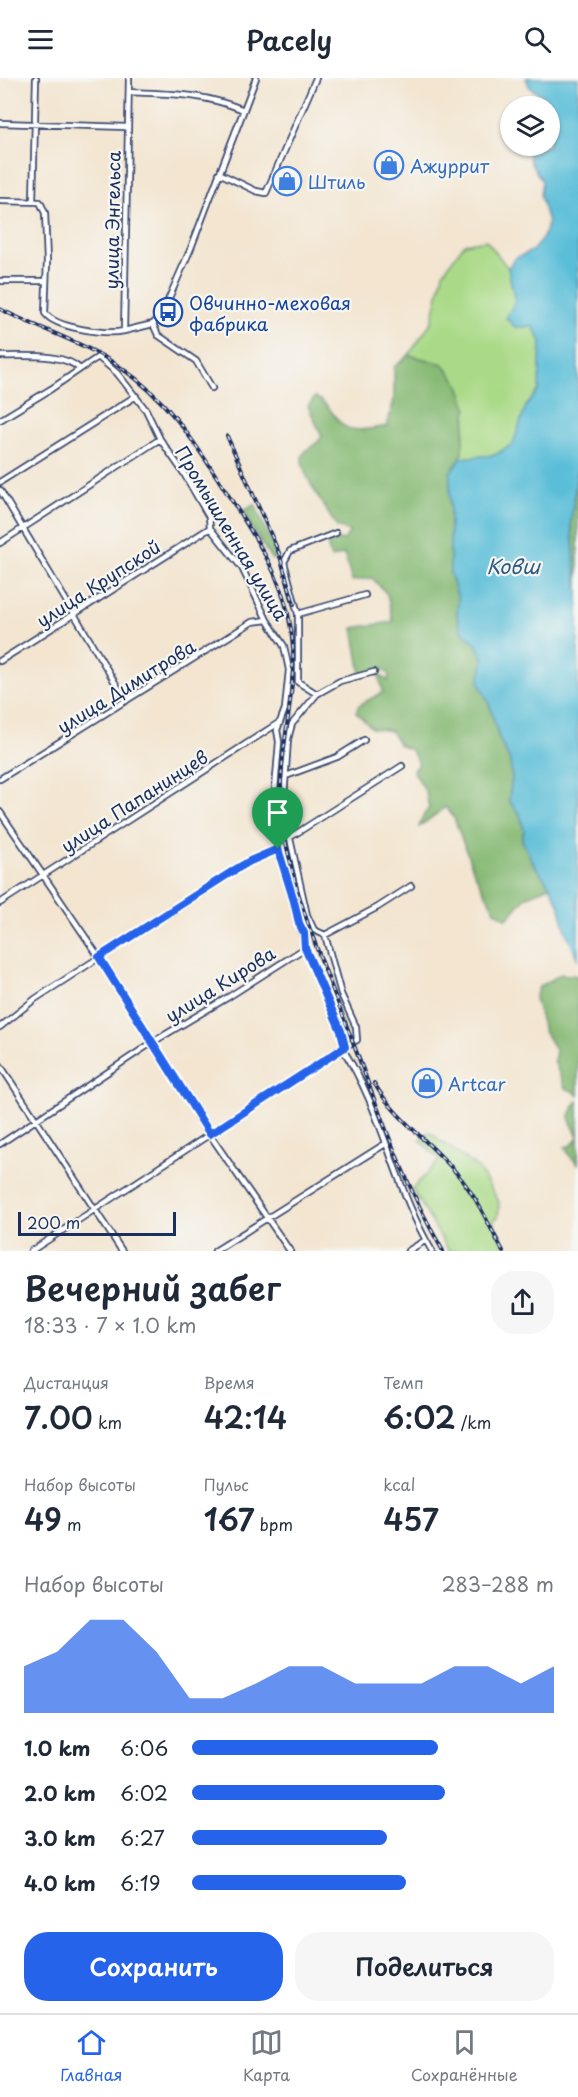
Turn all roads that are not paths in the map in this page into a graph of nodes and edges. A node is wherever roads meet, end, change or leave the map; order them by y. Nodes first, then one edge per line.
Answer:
1 (36, 78) edge
2 (129, 78) edge
3 (256, 78) edge
4 (316, 78) edge
5 (129, 92) junction
6 (244, 110) junction
7 (0, 123) edge
8 (35, 124) junction
9 (127, 127) junction
10 (219, 173) junction
11 (0, 201) edge
12 (33, 201) junction
13 (0, 281) edge
14 (45, 281) junction
15 (153, 324) junction
16 (124, 332) junction
17 (0, 356) edge
18 (80, 369) junction
19 (212, 388) dead end
20 (136, 396) junction
21 (0, 420) edge
22 (160, 439) junction
23 (0, 482) edge
24 (0, 490) edge
25 (210, 528) junction
26 (22, 529) junction
27 (336, 533) dead end
28 (0, 543) edge
29 (365, 595) dead end
30 (298, 614) junction
31 (75, 615) junction
32 (267, 620) junction
33 (0, 661) edge
34 (374, 672) dead end
35 (317, 694) junction
36 (126, 701) junction
37 (282, 721) junction
38 (364, 741) dead end
39 (402, 766) dead end
40 (286, 776) junction
41 (0, 779) edge
42 (0, 812) edge
43 (289, 838) junction
44 (278, 849) junction
45 (42, 876) junction
46 (411, 886) dead end
47 (0, 903) edge
48 (325, 935) junction
49 (305, 948) junction
50 (99, 957) junction
51 (0, 1028) edge
52 (153, 1042) junction
53 (344, 1048) junction
54 (0, 1065) edge
55 (37, 1120) junction
56 (210, 1134) junction
57 (0, 1143) edge
58 (385, 1144) junction
59 (95, 1209) junction
60 (268, 1218) junction
61 (426, 1240) junction
62 (31, 1251) edge
63 (122, 1251) edge
64 (214, 1251) edge
65 (290, 1251) edge
66 (408, 1251) edge
67 (432, 1251) edge

1 - 8 street
2 - 5 street, улица Энгельса
3 - 6 street
4 - 10 street
5 - 6 street
5 - 9 street, улица Энгельса
6 - 10 street
7 - 8 street
8 - 9 street
8 - 12 street
9 - 16 street, улица Энгельса
10 - 15 street
11 - 12 street
12 - 14 street
13 - 14 street
14 - 16 street
15 - 16 street
15 - 19 street
17 - 18 street
18 - 20 street, Промышленная улица
18 - 21 street
20 - 22 street, Промышленная улица
20 - 23 street
22 - 25 street, Промышленная улица
22 - 26 street
24 - 26 street
25 - 31 street, улица Крупской
25 - 32 street, Промышленная улица
26 - 28 street
26 - 31 street
27 - 30 street, Промышленная улица
29 - 30 street
30 - 35 street, Промышленная улица
31 - 33 street, улица Крупской
31 - 36 street
32 - 36 street, улица Димитрова
32 - 37 street, Промышленная улица
34 - 35 street
35 - 40 street
36 - 41 street, улица Димитрова
37 - 44 street, Промышленная улица
37 - 45 street, улица Папанинцев
38 - 40 street
39 - 43 street
40 - 43 street
42 - 45 street
43 - 48 street
44 - 49 street, Промышленная улица
44 - 50 street
45 - 47 street, улица Папанинцев
45 - 50 street
46 - 48 street
48 - 53 street
49 - 52 street, улица Кирова
49 - 53 street, Промышленная улица
50 - 51 street
50 - 52 street
52 - 55 street, улица Кирова
52 - 56 street
53 - 56 street
53 - 58 street
54 - 55 street
55 - 57 street, улица Кирова
55 - 59 street
56 - 59 street
56 - 60 street
58 - 60 street
58 - 61 street
59 - 62 street
59 - 63 street
60 - 64 street
60 - 65 street
61 - 66 street
61 - 67 street

